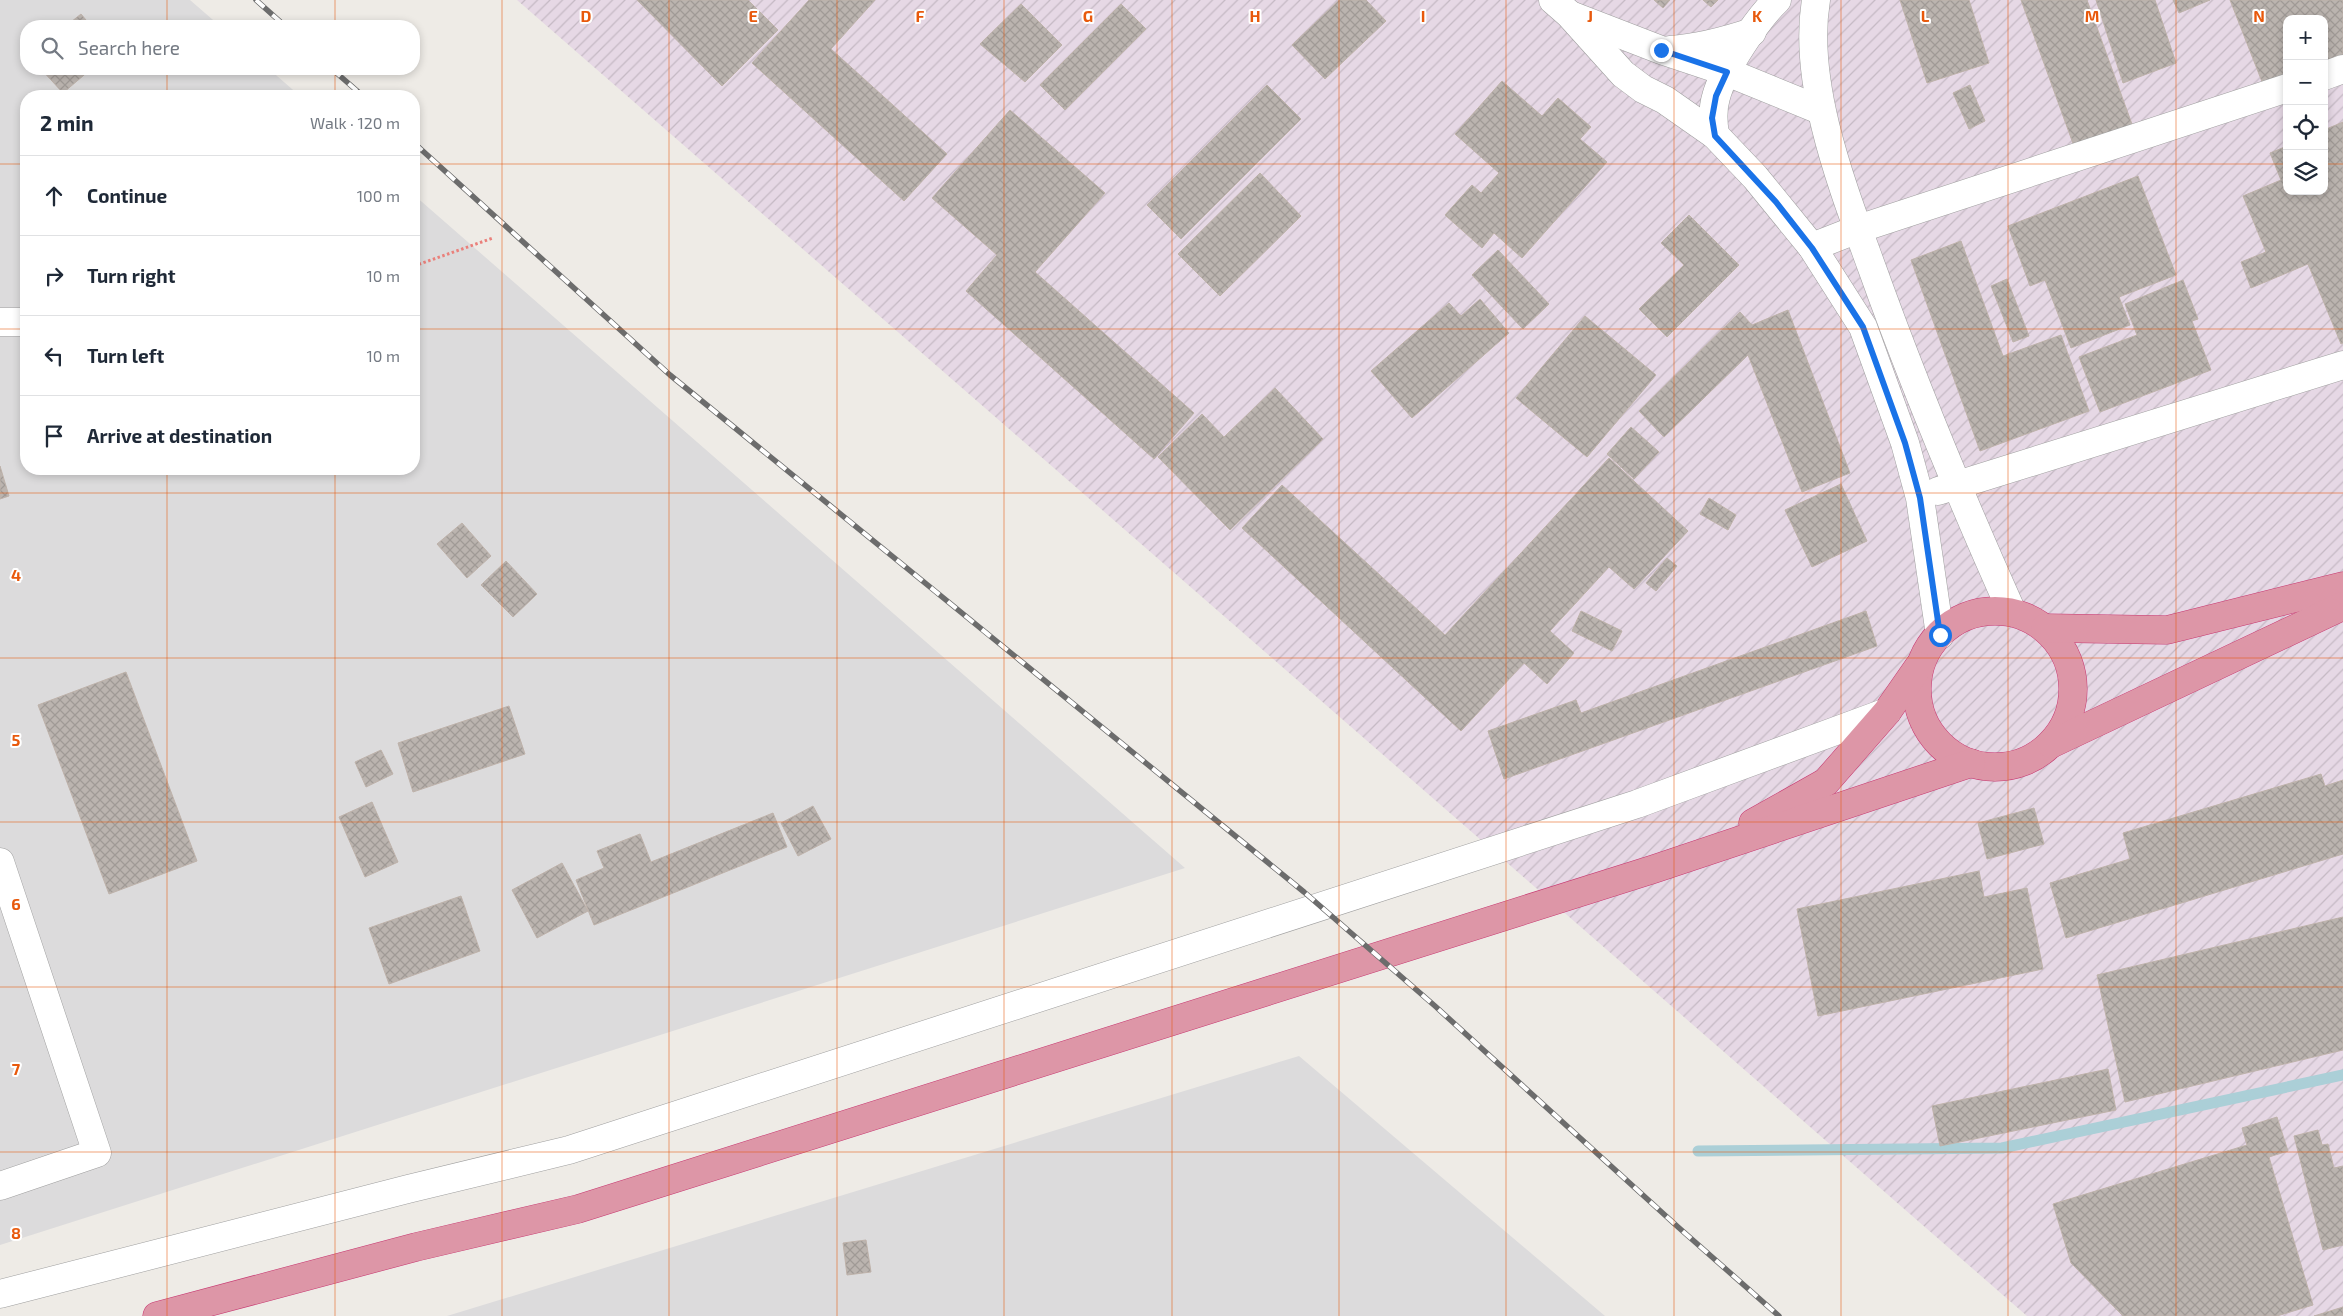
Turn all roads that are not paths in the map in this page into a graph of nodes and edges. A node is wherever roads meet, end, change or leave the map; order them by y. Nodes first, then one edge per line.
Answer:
1 (1777, 0) edge
2 (1816, 0) edge
3 (1561, 7) edge
4 (1752, 32) junction
5 (1661, 50) junction
6 (2343, 69) edge
7 (1727, 72) junction
8 (2328, 75) edge
9 (2283, 89) edge
10 (1820, 110) junction
11 (1715, 136) junction
12 (1858, 229) junction
13 (1812, 248) junction
14 (0, 322) edge
15 (20, 322) edge
16 (2343, 365) edge
17 (1955, 484) junction
18 (1920, 498) junction
19 (2343, 586) edge
20 (2343, 606) edge
21 (2012, 612) junction
22 (2045, 628) junction
23 (1940, 635) junction
24 (1920, 664) junction
25 (1886, 712) junction
26 (2051, 744) junction
27 (1971, 763) junction
28 (1697, 854) junction
29 (0, 862) edge
30 (0, 1186) edge
31 (0, 1294) edge
32 (157, 1316) edge

1 - 4 street
2 - 10 street
3 - 5 street
3 - 11 street
4 - 5 street
4 - 7 street
5 - 7 street
6 - 8 street
7 - 10 street
7 - 11 street
9 - 12 street
10 - 12 street
11 - 13 street
12 - 13 street
12 - 17 street
13 - 18 street
14 - 15 street
16 - 17 street
17 - 18 street
17 - 21 street
18 - 23 street
19 - 22 highway
20 - 26 highway
21 - 22 highway
21 - 23 highway
22 - 26 highway
23 - 24 highway
24 - 25 highway
24 - 27 highway
25 - 28 highway
25 - 31 street
26 - 27 highway
27 - 28 highway
28 - 32 highway
29 - 30 street

